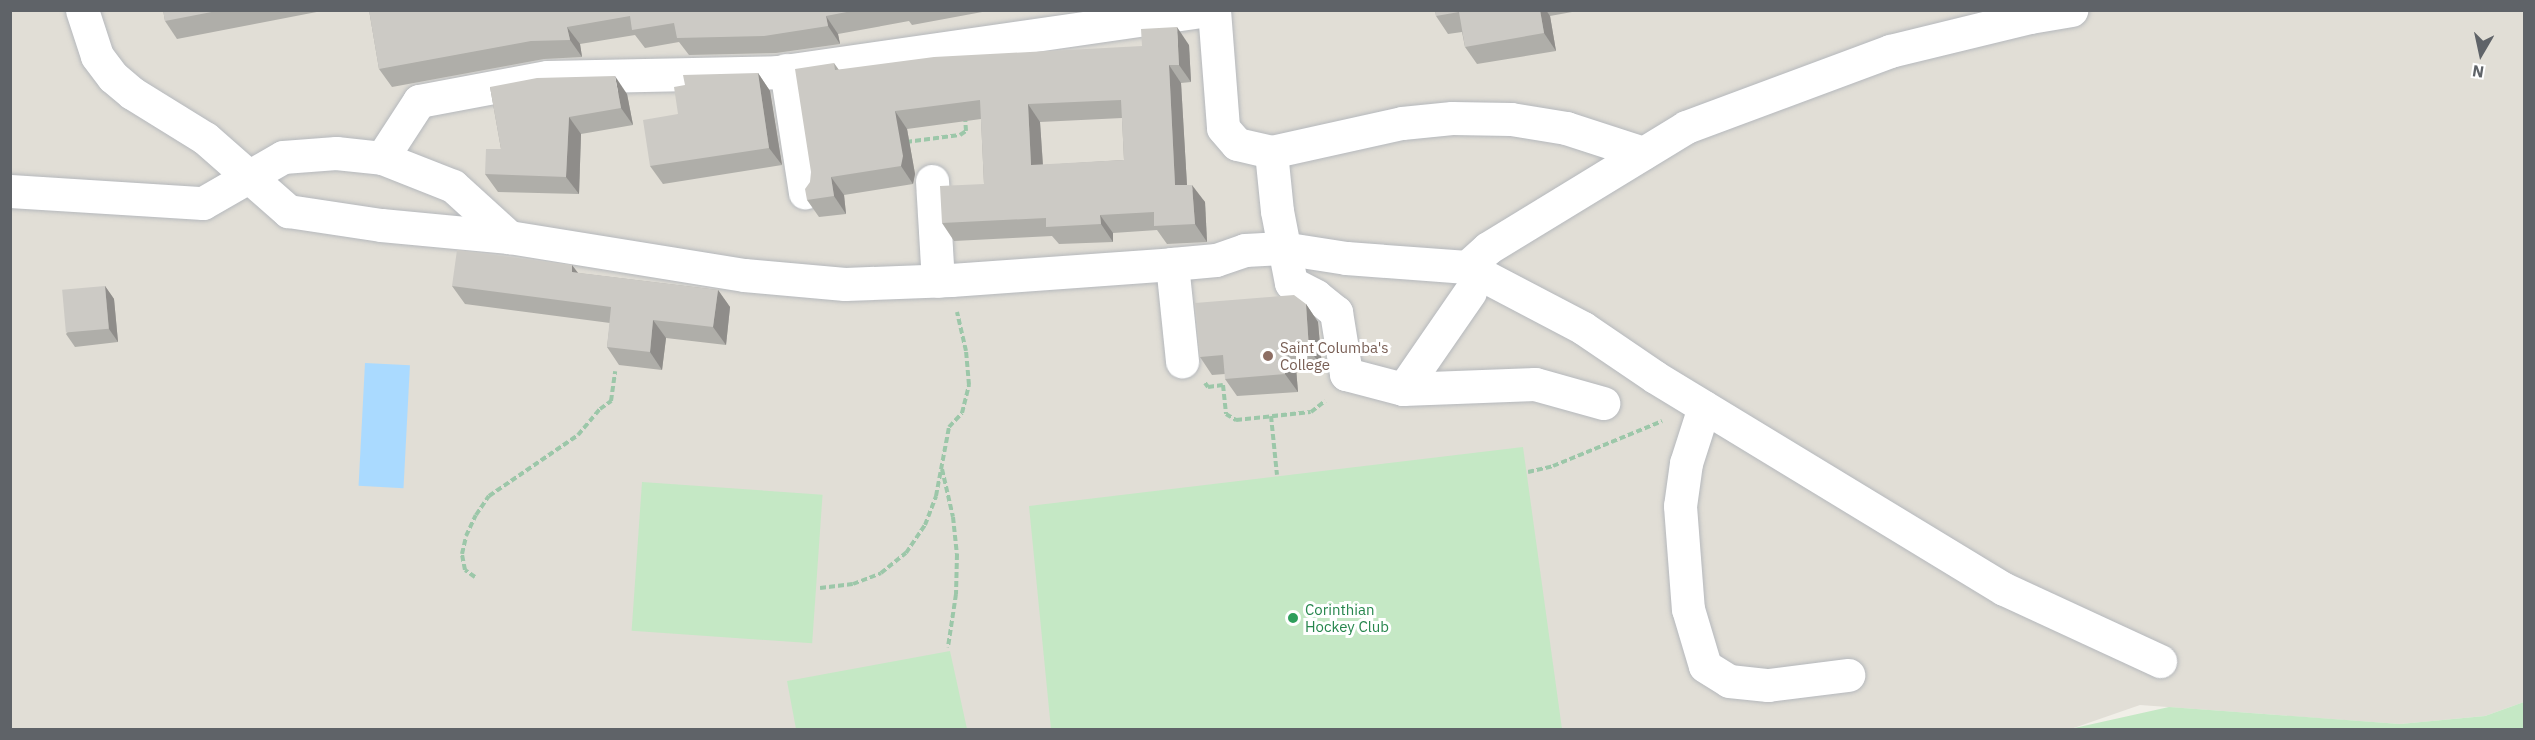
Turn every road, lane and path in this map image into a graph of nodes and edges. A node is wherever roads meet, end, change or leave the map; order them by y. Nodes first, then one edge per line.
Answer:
1 (82, 10) edge
2 (1208, 10) edge
3 (1215, 10) edge
4 (2072, 10) edge
5 (786, 70) junction
6 (964, 112) edge
7 (904, 142) dead end
8 (1271, 152) junction
9 (1643, 153) junction
10 (382, 158) junction
11 (249, 177) junction
12 (932, 181) dead end
13 (10, 191) edge
14 (804, 193) edge
15 (509, 237) junction
16 (1282, 248) junction
17 (1172, 264) junction
18 (1468, 279) junction
19 (945, 281) junction
20 (1182, 362) joint
21 (615, 371) edge
22 (1346, 374) junction
23 (1403, 389) junction
24 (1603, 403) dead end
25 (1704, 407) junction
26 (1271, 416) junction
27 (941, 465) junction
28 (1528, 472) dead end
29 (1277, 475) dead end
30 (475, 577) dead end
31 (820, 588) dead end
32 (948, 647) dead end
33 (2160, 662) dead end
34 (1848, 675) dead end

1 - 11 lane
2 - 5 lane
3 - 8 lane
4 - 9 lane
5 - 10 lane
5 - 14 lane
6 - 7 path
8 - 9 lane
8 - 16 lane
9 - 18 lane
10 - 11 lane
10 - 15 lane
11 - 13 lane
11 - 15 lane
12 - 19 lane
15 - 19 lane
16 - 17 lane
16 - 18 lane
16 - 22 lane
17 - 19 lane
17 - 20 lane
18 - 23 lane
18 - 25 lane
19 - 27 path
20 - 26 path
21 - 30 path
22 - 23 lane
22 - 26 path
23 - 24 lane
25 - 28 path
25 - 33 lane
25 - 34 lane
26 - 29 path
27 - 31 path
27 - 32 path

